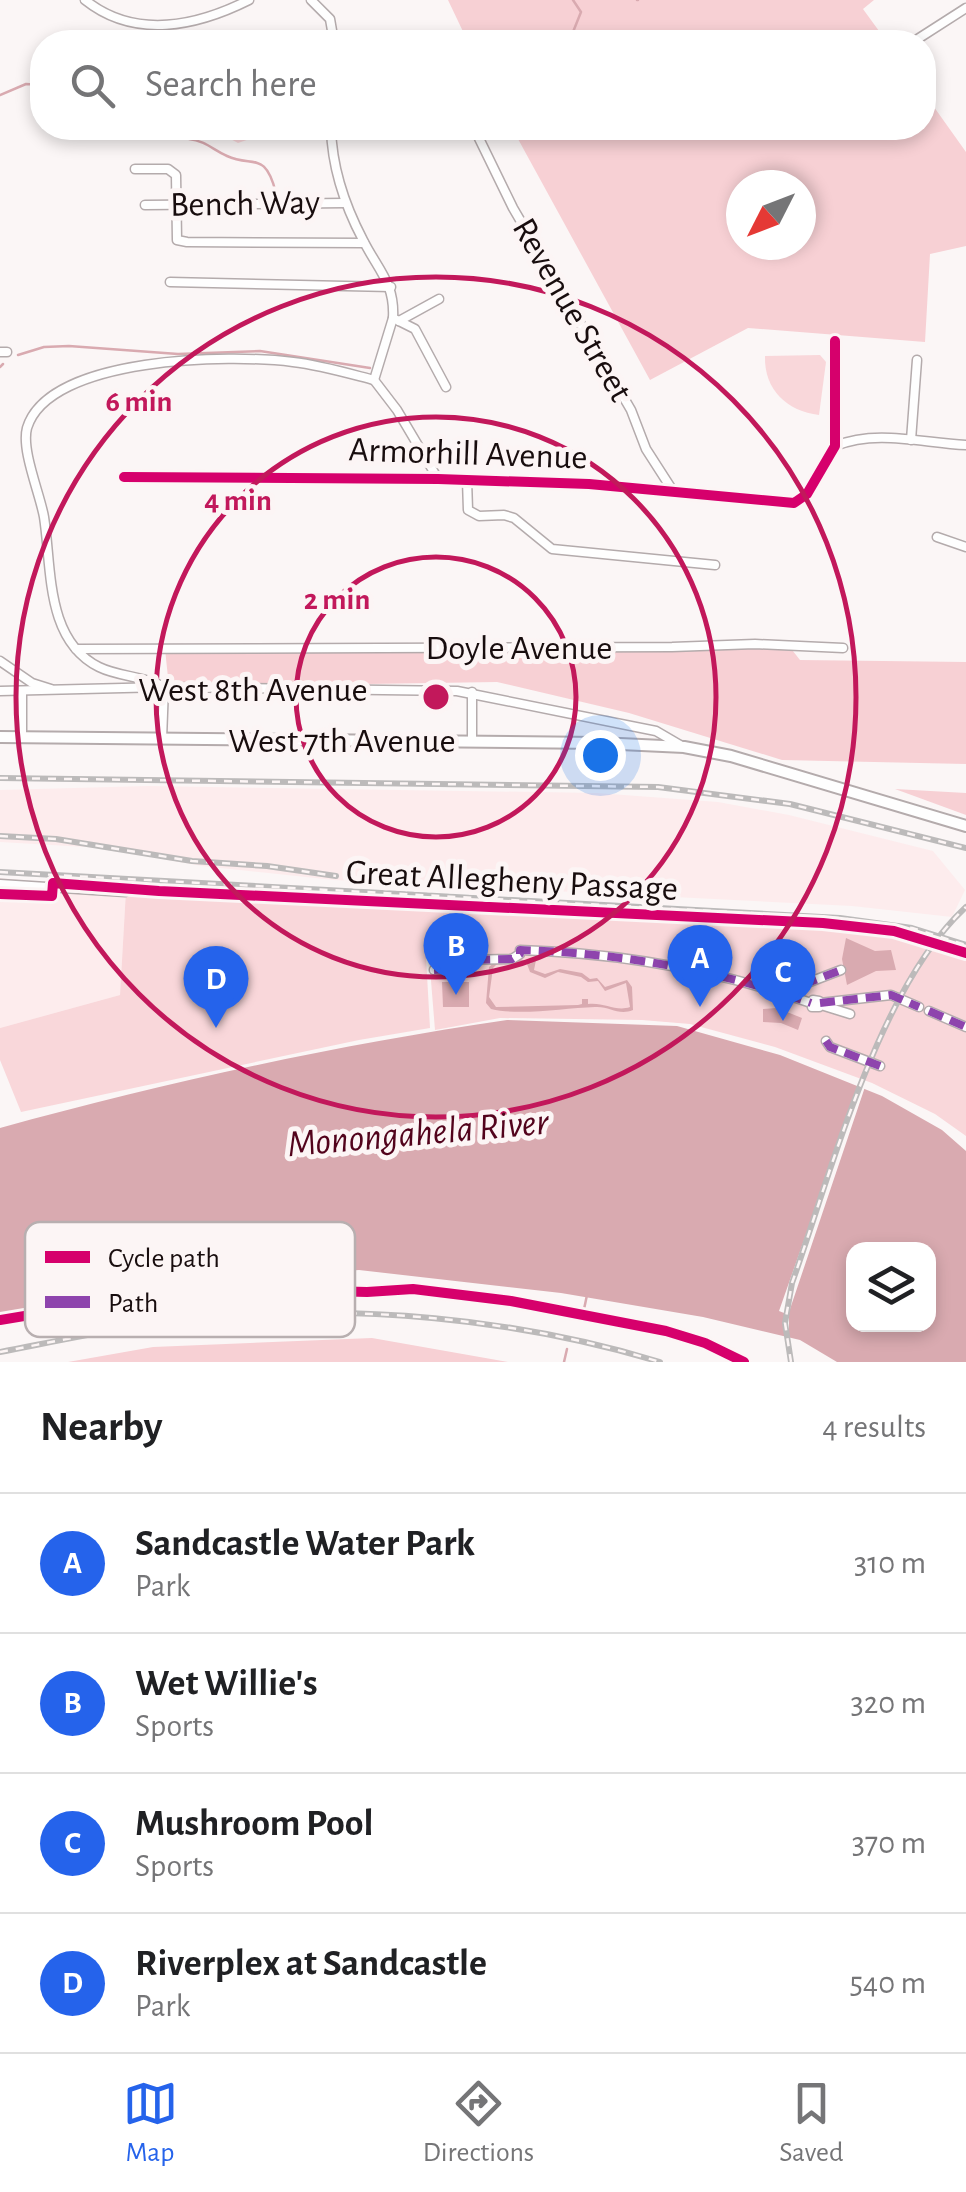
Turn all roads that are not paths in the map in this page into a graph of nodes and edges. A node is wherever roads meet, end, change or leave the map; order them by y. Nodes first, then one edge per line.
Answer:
1 (86, 0) edge
2 (249, 0) edge
3 (311, 0) edge
4 (966, 8) edge
5 (332, 30) edge
6 (932, 30) edge
7 (332, 140) edge
8 (480, 140) edge
9 (135, 170) dead end
10 (345, 203) junction
11 (146, 205) dead end
12 (176, 206) junction
13 (364, 243) junction
14 (170, 282) dead end
15 (391, 288) junction
16 (439, 299) dead end
17 (396, 320) junction
18 (835, 340) dead end
19 (917, 360) dead end
20 (374, 380) junction
21 (446, 387) dead end
22 (911, 440) junction
23 (966, 445) edge
24 (835, 446) junction
25 (124, 476) dead end
26 (438, 479) junction
27 (467, 480) junction
28 (673, 492) junction
29 (937, 537) dead end
30 (966, 547) edge
31 (715, 564) dead end
32 (843, 648) dead end
33 (76, 649) junction
34 (0, 661) edge
35 (164, 687) junction
36 (0, 691) edge
37 (22, 692) junction
38 (60, 692) junction
39 (472, 692) junction
40 (0, 737) edge
41 (22, 737) junction
42 (162, 739) junction
43 (472, 742) junction
44 (684, 747) junction
45 (966, 826) edge
46 (0, 884) edge
47 (124, 892) dead end
48 (778, 952) dead end
49 (434, 970) dead end
50 (841, 970) dead end
51 (782, 972) dead end
52 (798, 979) junction
53 (782, 992) junction
54 (840, 1000) junction
55 (817, 1004) junction
56 (966, 1027) edge
57 (826, 1040) dead end
58 (880, 1066) dead end

1 - 2 street
3 - 5 street
4 - 6 street
7 - 10 street
8 - 28 street, Revenue Street
9 - 12 street
10 - 12 street, Bench Way
10 - 13 street
11 - 12 street, Bench Way
12 - 13 street
13 - 15 street
14 - 15 street
15 - 17 street
16 - 17 street
17 - 20 street
17 - 21 street
18 - 24 street
19 - 22 street
20 - 26 street
20 - 33 street
22 - 23 street
22 - 24 street
24 - 28 street, Armorhill Avenue
25 - 26 street, Armorhill Avenue
26 - 27 street, Armorhill Avenue
27 - 28 street, Armorhill Avenue
27 - 31 street
29 - 30 street
32 - 33 street, Doyle Avenue
33 - 35 street
34 - 38 street
35 - 38 street, West 8th Avenue
35 - 39 street, West 8th Avenue
35 - 42 street
36 - 37 street, West 8th Avenue
37 - 38 street, West 8th Avenue
37 - 41 street
39 - 43 street
39 - 44 street, West 8th Avenue
40 - 41 main road, West 7th Avenue
41 - 42 main road, West 7th Avenue
42 - 43 main road, West 7th Avenue
43 - 44 main road, West 7th Avenue
44 - 45 main road, West 8th Avenue
46 - 47 street
48 - 52 street
49 - 53 street
50 - 52 street
51 - 52 street
52 - 53 street
53 - 55 street
54 - 55 street
54 - 55 street
54 - 56 street
57 - 58 street

